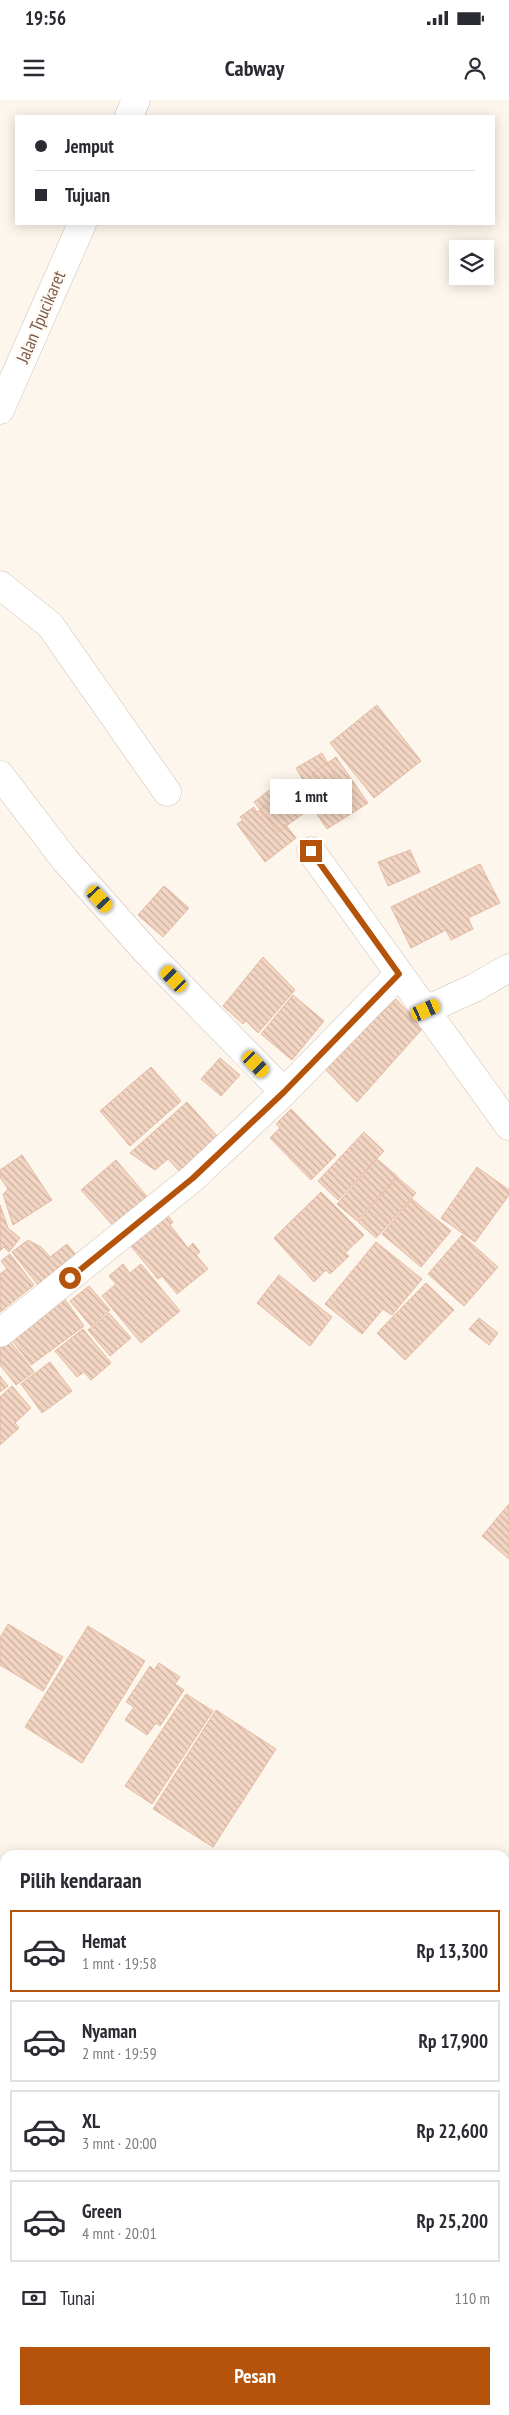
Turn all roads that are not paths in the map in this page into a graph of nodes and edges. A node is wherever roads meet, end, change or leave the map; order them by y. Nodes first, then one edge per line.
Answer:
1 (136, 100) edge
2 (129, 115) edge
3 (82, 225) edge
4 (0, 410) edge
5 (0, 585) edge
6 (0, 775) edge
7 (166, 792) dead end
8 (311, 851) dead end
9 (509, 968) edge
10 (399, 974) junction
11 (426, 1010) junction
12 (284, 1092) junction
13 (509, 1126) edge
14 (0, 1333) edge

1 - 2 street
3 - 4 street, Jalan Tpucikaret
5 - 7 street
6 - 12 street
8 - 10 street
9 - 11 street
10 - 11 street
10 - 12 street
11 - 13 street
12 - 14 street

